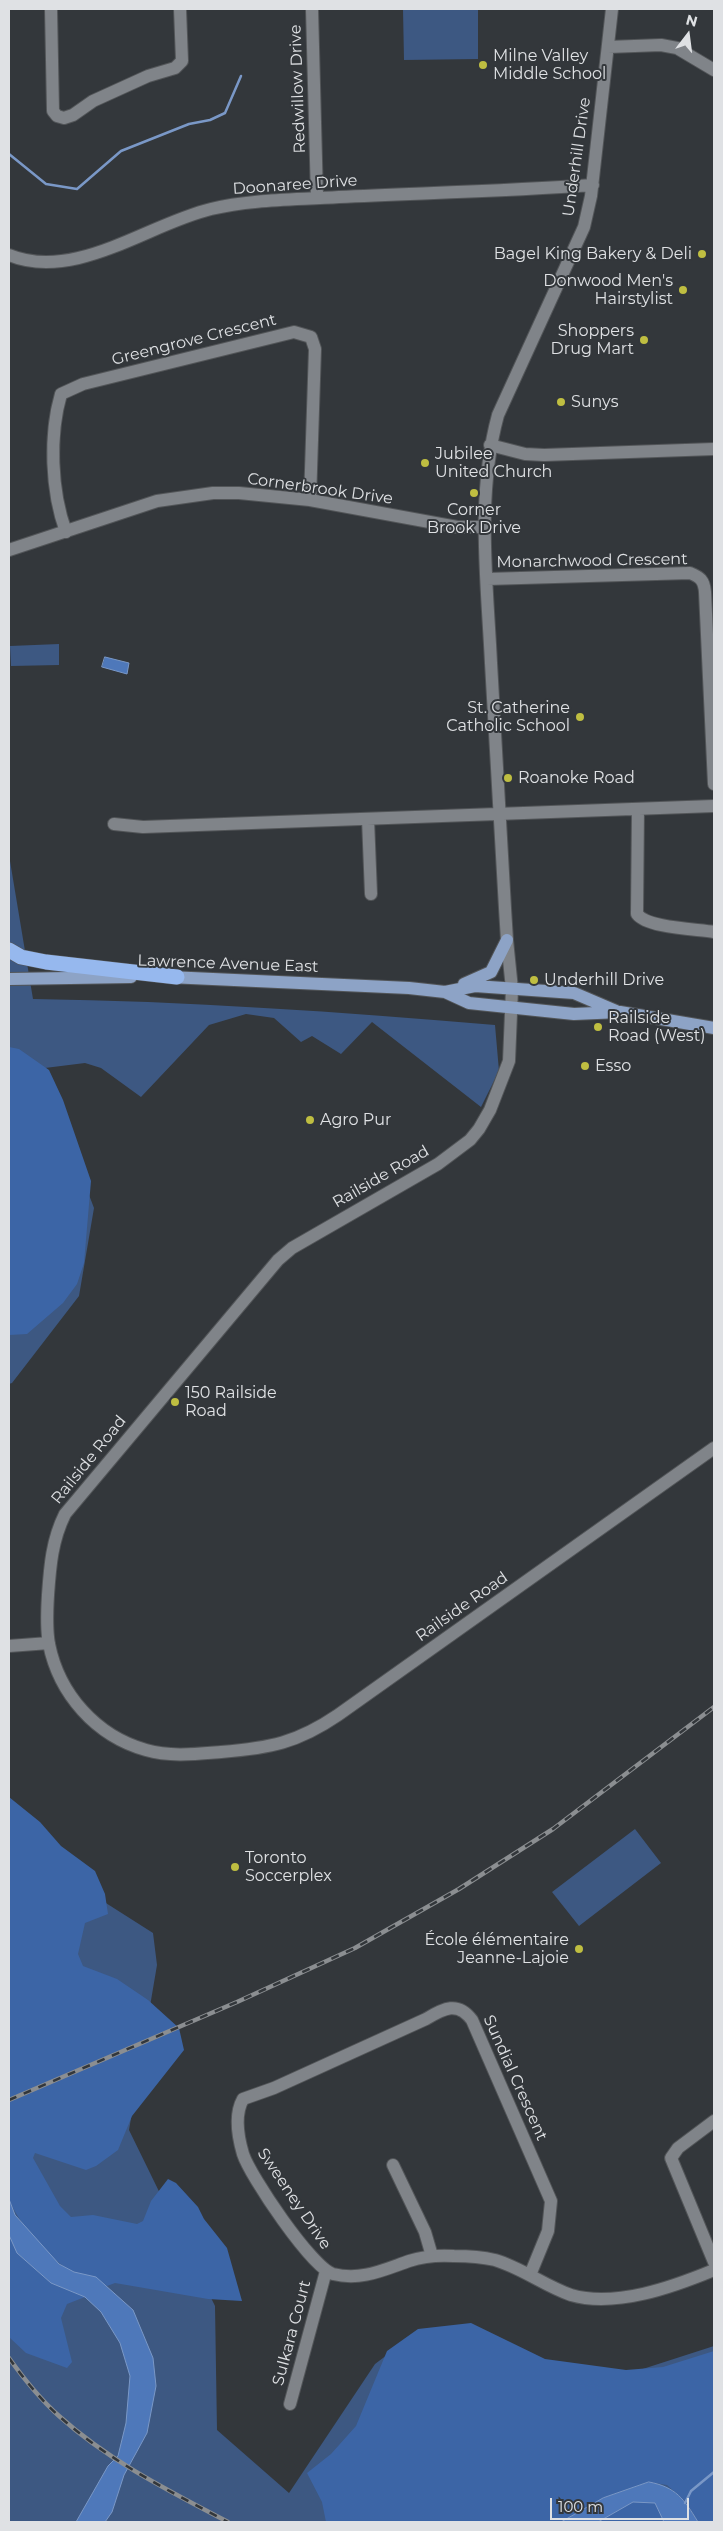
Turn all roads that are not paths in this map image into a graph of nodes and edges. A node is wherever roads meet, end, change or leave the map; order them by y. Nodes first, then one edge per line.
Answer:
1 (51, 9) edge
2 (180, 9) edge
3 (312, 9) edge
4 (612, 9) edge
5 (608, 47) junction
6 (714, 70) edge
7 (593, 185) junction
8 (317, 198) junction
9 (9, 254) edge
10 (490, 446) junction
11 (714, 449) edge
12 (310, 500) junction
13 (485, 527) junction
14 (66, 532) junction
15 (9, 550) edge
16 (487, 579) junction
17 (714, 784) edge
18 (714, 806) edge
19 (638, 809) junction
20 (500, 813) junction
21 (368, 819) junction
22 (114, 824) dead end
23 (371, 894) dead end
24 (714, 932) edge
25 (507, 940) junction
26 (9, 950) edge
27 (177, 977) junction
28 (9, 978) edge
29 (512, 989) junction
30 (446, 992) junction
31 (512, 1009) junction
32 (620, 1012) junction
33 (714, 1028) edge
34 (714, 1448) edge
35 (49, 1643) junction
36 (9, 1646) edge
37 (243, 2099) joint
38 (714, 2120) edge
39 (393, 2165) dead end
40 (432, 2256) junction
41 (714, 2262) edge
42 (714, 2270) edge
43 (326, 2271) junction
44 (530, 2275) junction
45 (290, 2404) dead end

1 - 2 street
3 - 8 street, Redwillow Drive
4 - 5 street, Underhill Drive
5 - 6 street
5 - 7 street, Underhill Drive
7 - 8 street, Doonaree Drive
7 - 10 street, Underhill Drive
8 - 9 street, Doonaree Drive
10 - 11 street
10 - 13 street, Underhill Drive
12 - 13 street, Cornerbrook Drive
12 - 14 street, Cornerbrook Drive
12 - 14 street, Greengrove Crescent
13 - 16 street, Underhill Drive
14 - 15 street, Cornerbrook Drive
16 - 17 street, Monarchwood Crescent
16 - 20 street, Underhill Drive
18 - 19 street
19 - 20 street
19 - 24 street
20 - 21 street
20 - 25 street, Underhill Drive
21 - 22 street
21 - 23 street
25 - 29 street, Underhill Drive
25 - 30 main road
26 - 27 highway
27 - 28 main road, Lawrence Avenue East
27 - 30 main road, Lawrence Avenue East
29 - 30 main road, Lawrence Avenue East
29 - 31 street, Underhill Drive
29 - 32 main road, Lawrence Avenue East
30 - 31 main road, Lawrence Avenue East
31 - 32 main road, Lawrence Avenue East
31 - 35 street, Railside Road
32 - 33 main road, Lawrence Avenue East
34 - 35 street, Railside Road
35 - 36 street
37 - 43 street, Sweeney Drive
37 - 44 street, Sundial Crescent
38 - 41 street
39 - 40 street
40 - 43 street, Sweeney Drive
40 - 44 street, Sweeney Drive
42 - 44 street, Sweeney Drive
43 - 45 street, Sulkara Court

